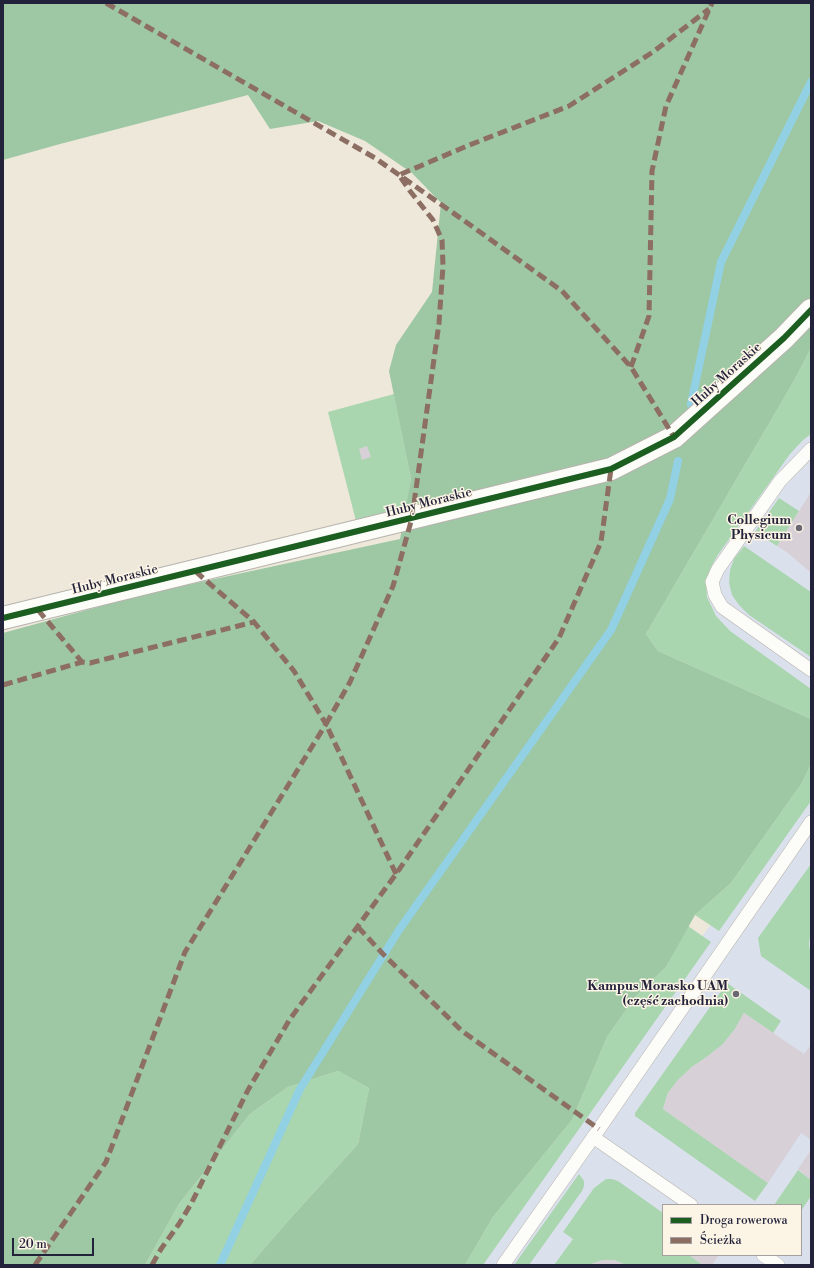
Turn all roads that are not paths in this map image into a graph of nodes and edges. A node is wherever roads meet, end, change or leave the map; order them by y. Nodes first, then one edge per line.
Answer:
1 (811, 310) edge
2 (811, 449) edge
3 (3, 618) edge
4 (811, 670) edge
5 (811, 822) edge
6 (593, 1137) junction
7 (690, 1204) edge
8 (764, 1256) edge
9 (503, 1265) edge
10 (778, 1265) edge

1 - 3 street, Huby Moraskie
2 - 4 lane
5 - 6 lane
6 - 7 lane
6 - 9 lane
8 - 10 lane

